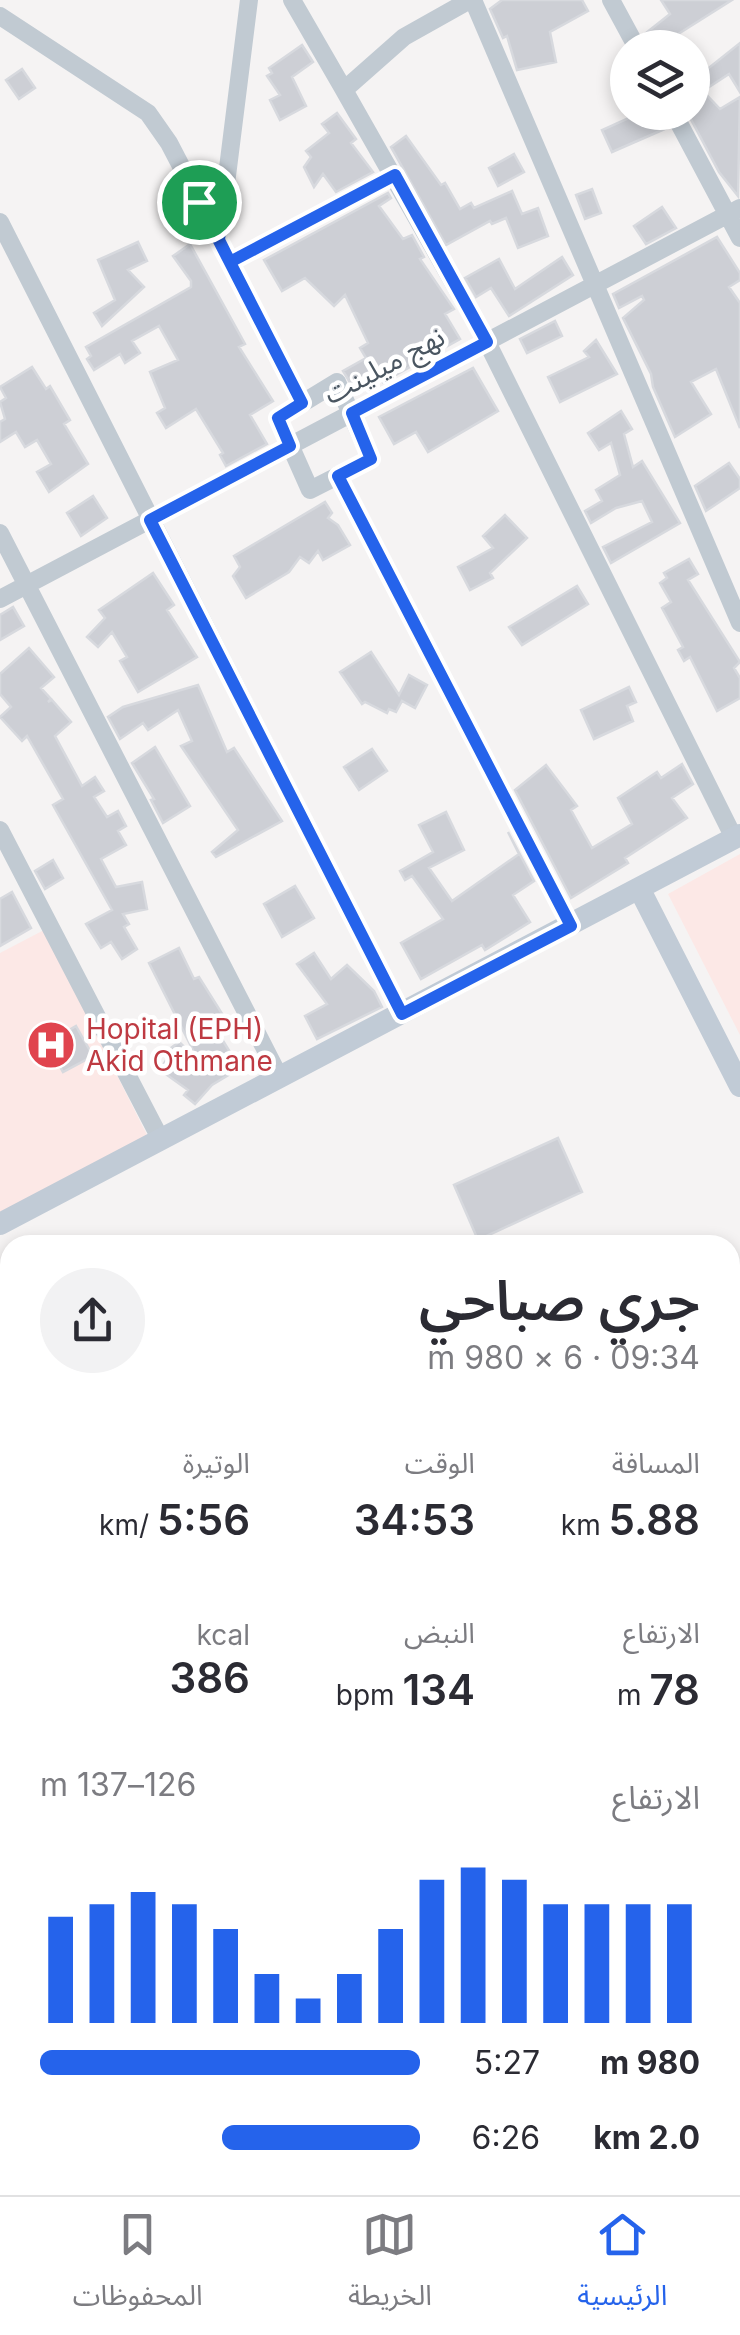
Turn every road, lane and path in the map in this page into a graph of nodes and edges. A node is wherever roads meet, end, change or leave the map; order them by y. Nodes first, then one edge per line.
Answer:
1 (249, 0) edge
2 (292, 0) edge
3 (472, 0) edge
4 (611, 0) edge
5 (0, 16) edge
6 (627, 30) edge
7 (344, 90) junction
8 (684, 130) edge
9 (395, 175) junction
10 (224, 194) junction
11 (199, 202) junction
12 (734, 211) edge
13 (0, 222) edge
14 (740, 238) edge
15 (219, 240) junction
16 (230, 262) junction
17 (593, 286) junction
18 (487, 342) junction
19 (302, 403) junction
20 (352, 413) junction
21 (290, 446) junction
22 (338, 476) junction
23 (150, 520) junction
24 (0, 533) edge
25 (25, 586) junction
26 (0, 599) edge
27 (740, 623) edge
28 (0, 830) edge
29 (737, 837) edge
30 (640, 890) junction
31 (571, 926) junction
32 (402, 1014) junction
33 (280, 1078) junction
34 (740, 1086) edge
35 (161, 1140) junction
36 (0, 1224) edge

1 - 10 street
2 - 7 street
3 - 7 street
3 - 17 street
4 - 6 street
5 - 11 street
7 - 9 street
8 - 12 street
9 - 16 street
9 - 18 street
10 - 11 street
10 - 15 street
11 - 15 street
12 - 14 street
12 - 17 street, نهج ميلينت
13 - 23 street
15 - 16 street
16 - 19 street
17 - 18 street, نهج ميلينت
17 - 27 street
18 - 20 street, نهج ميلينت
18 - 29 street
19 - 20 street
19 - 21 street
20 - 21 street, نهج ميلينت
20 - 22 street
21 - 22 street
21 - 23 street, نهج ميلينت
22 - 31 street
23 - 25 street, نهج ميلينت
23 - 32 street
24 - 25 street
25 - 26 street, نهج ميلينت
25 - 33 street
28 - 35 street
29 - 30 main road
30 - 31 main road
30 - 34 main road
31 - 32 main road
32 - 33 main road
33 - 35 main road
35 - 36 main road

